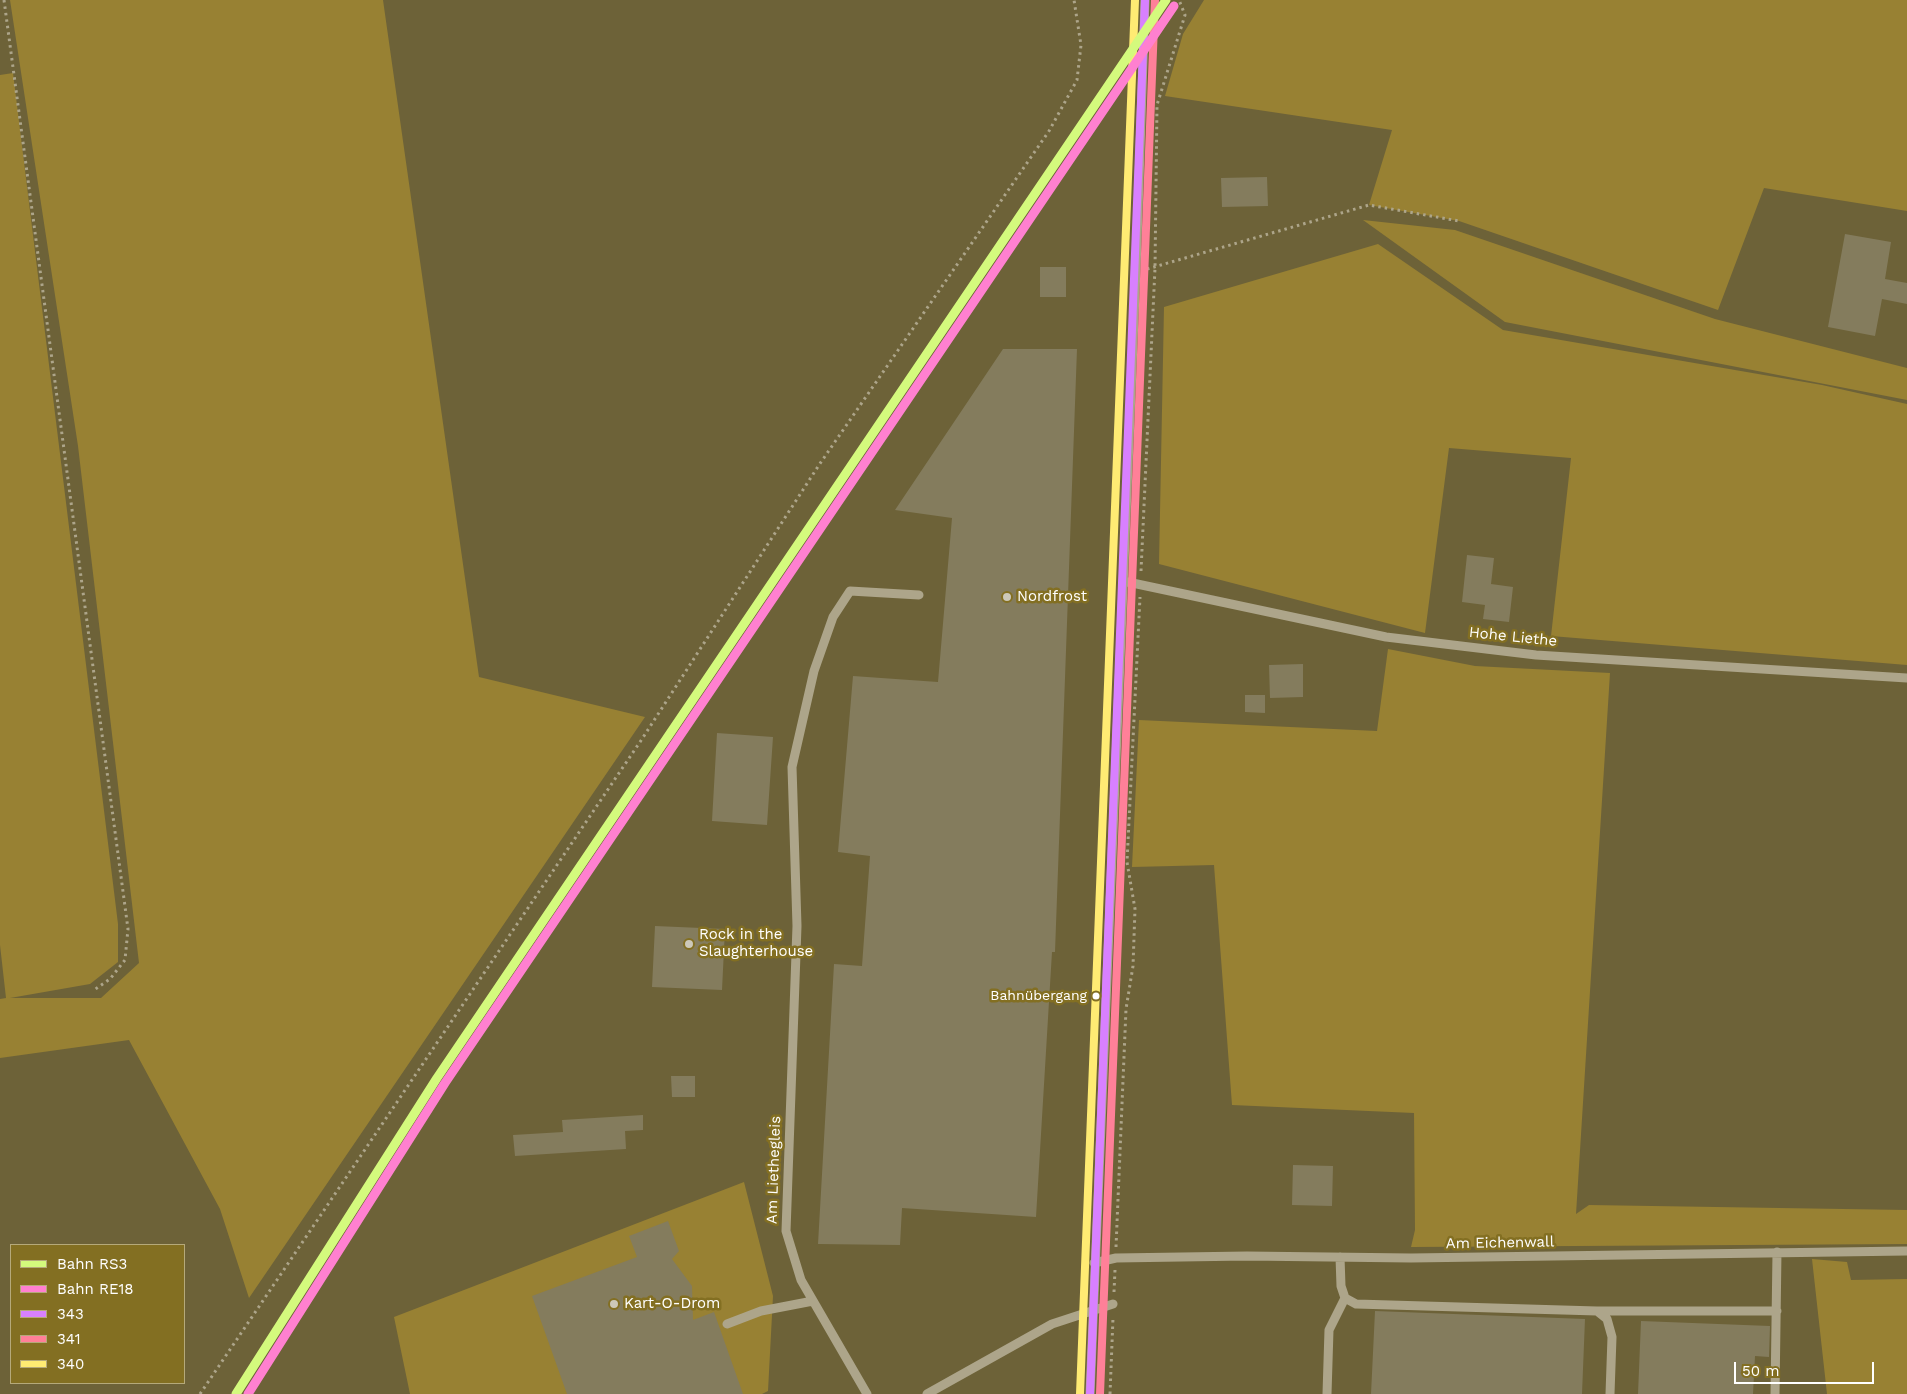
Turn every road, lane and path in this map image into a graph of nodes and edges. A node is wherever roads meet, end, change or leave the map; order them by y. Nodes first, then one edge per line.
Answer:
1 (4, 0) edge
2 (1074, 0) edge
3 (1145, 0) edge
4 (1180, 0) edge
5 (1459, 221) dead end
6 (1155, 268) junction
7 (1136, 270) junction
8 (1122, 581) junction
9 (1140, 583) junction
10 (919, 595) dead end
11 (1907, 678) edge
12 (94, 990) dead end
13 (1907, 1251) edge
14 (1777, 1252) junction
15 (1340, 1257) junction
16 (1116, 1258) junction
17 (1094, 1263) junction
18 (1345, 1298) junction
19 (813, 1300) junction
20 (1113, 1304) junction
21 (1777, 1311) junction
22 (1092, 1312) junction
23 (1597, 1312) junction
24 (727, 1324) dead end
25 (200, 1394) edge
26 (867, 1394) edge
27 (927, 1394) edge
28 (1090, 1394) edge
29 (1110, 1394) edge
30 (1327, 1394) edge
31 (1610, 1394) edge
32 (1775, 1394) edge

1 - 12 path
2 - 25 path
3 - 7 street
4 - 6 path
5 - 6 path
6 - 7 path
6 - 9 path
7 - 8 street
8 - 9 street, Hohe Liethe
8 - 17 street
9 - 11 street, Hohe Liethe
9 - 16 path
10 - 19 street, Am Liethegleis
13 - 14 street, Am Eichenwall
14 - 15 street, Am Eichenwall
14 - 21 street
15 - 16 street, Am Eichenwall
15 - 18 street
16 - 17 street, Am Eichenwall
16 - 20 path
17 - 22 street
18 - 23 street
18 - 30 street
19 - 24 street
19 - 26 street, Am Liethegleis
20 - 22 street
20 - 29 path
21 - 23 street
21 - 32 street
22 - 27 street
22 - 28 street
23 - 31 street

